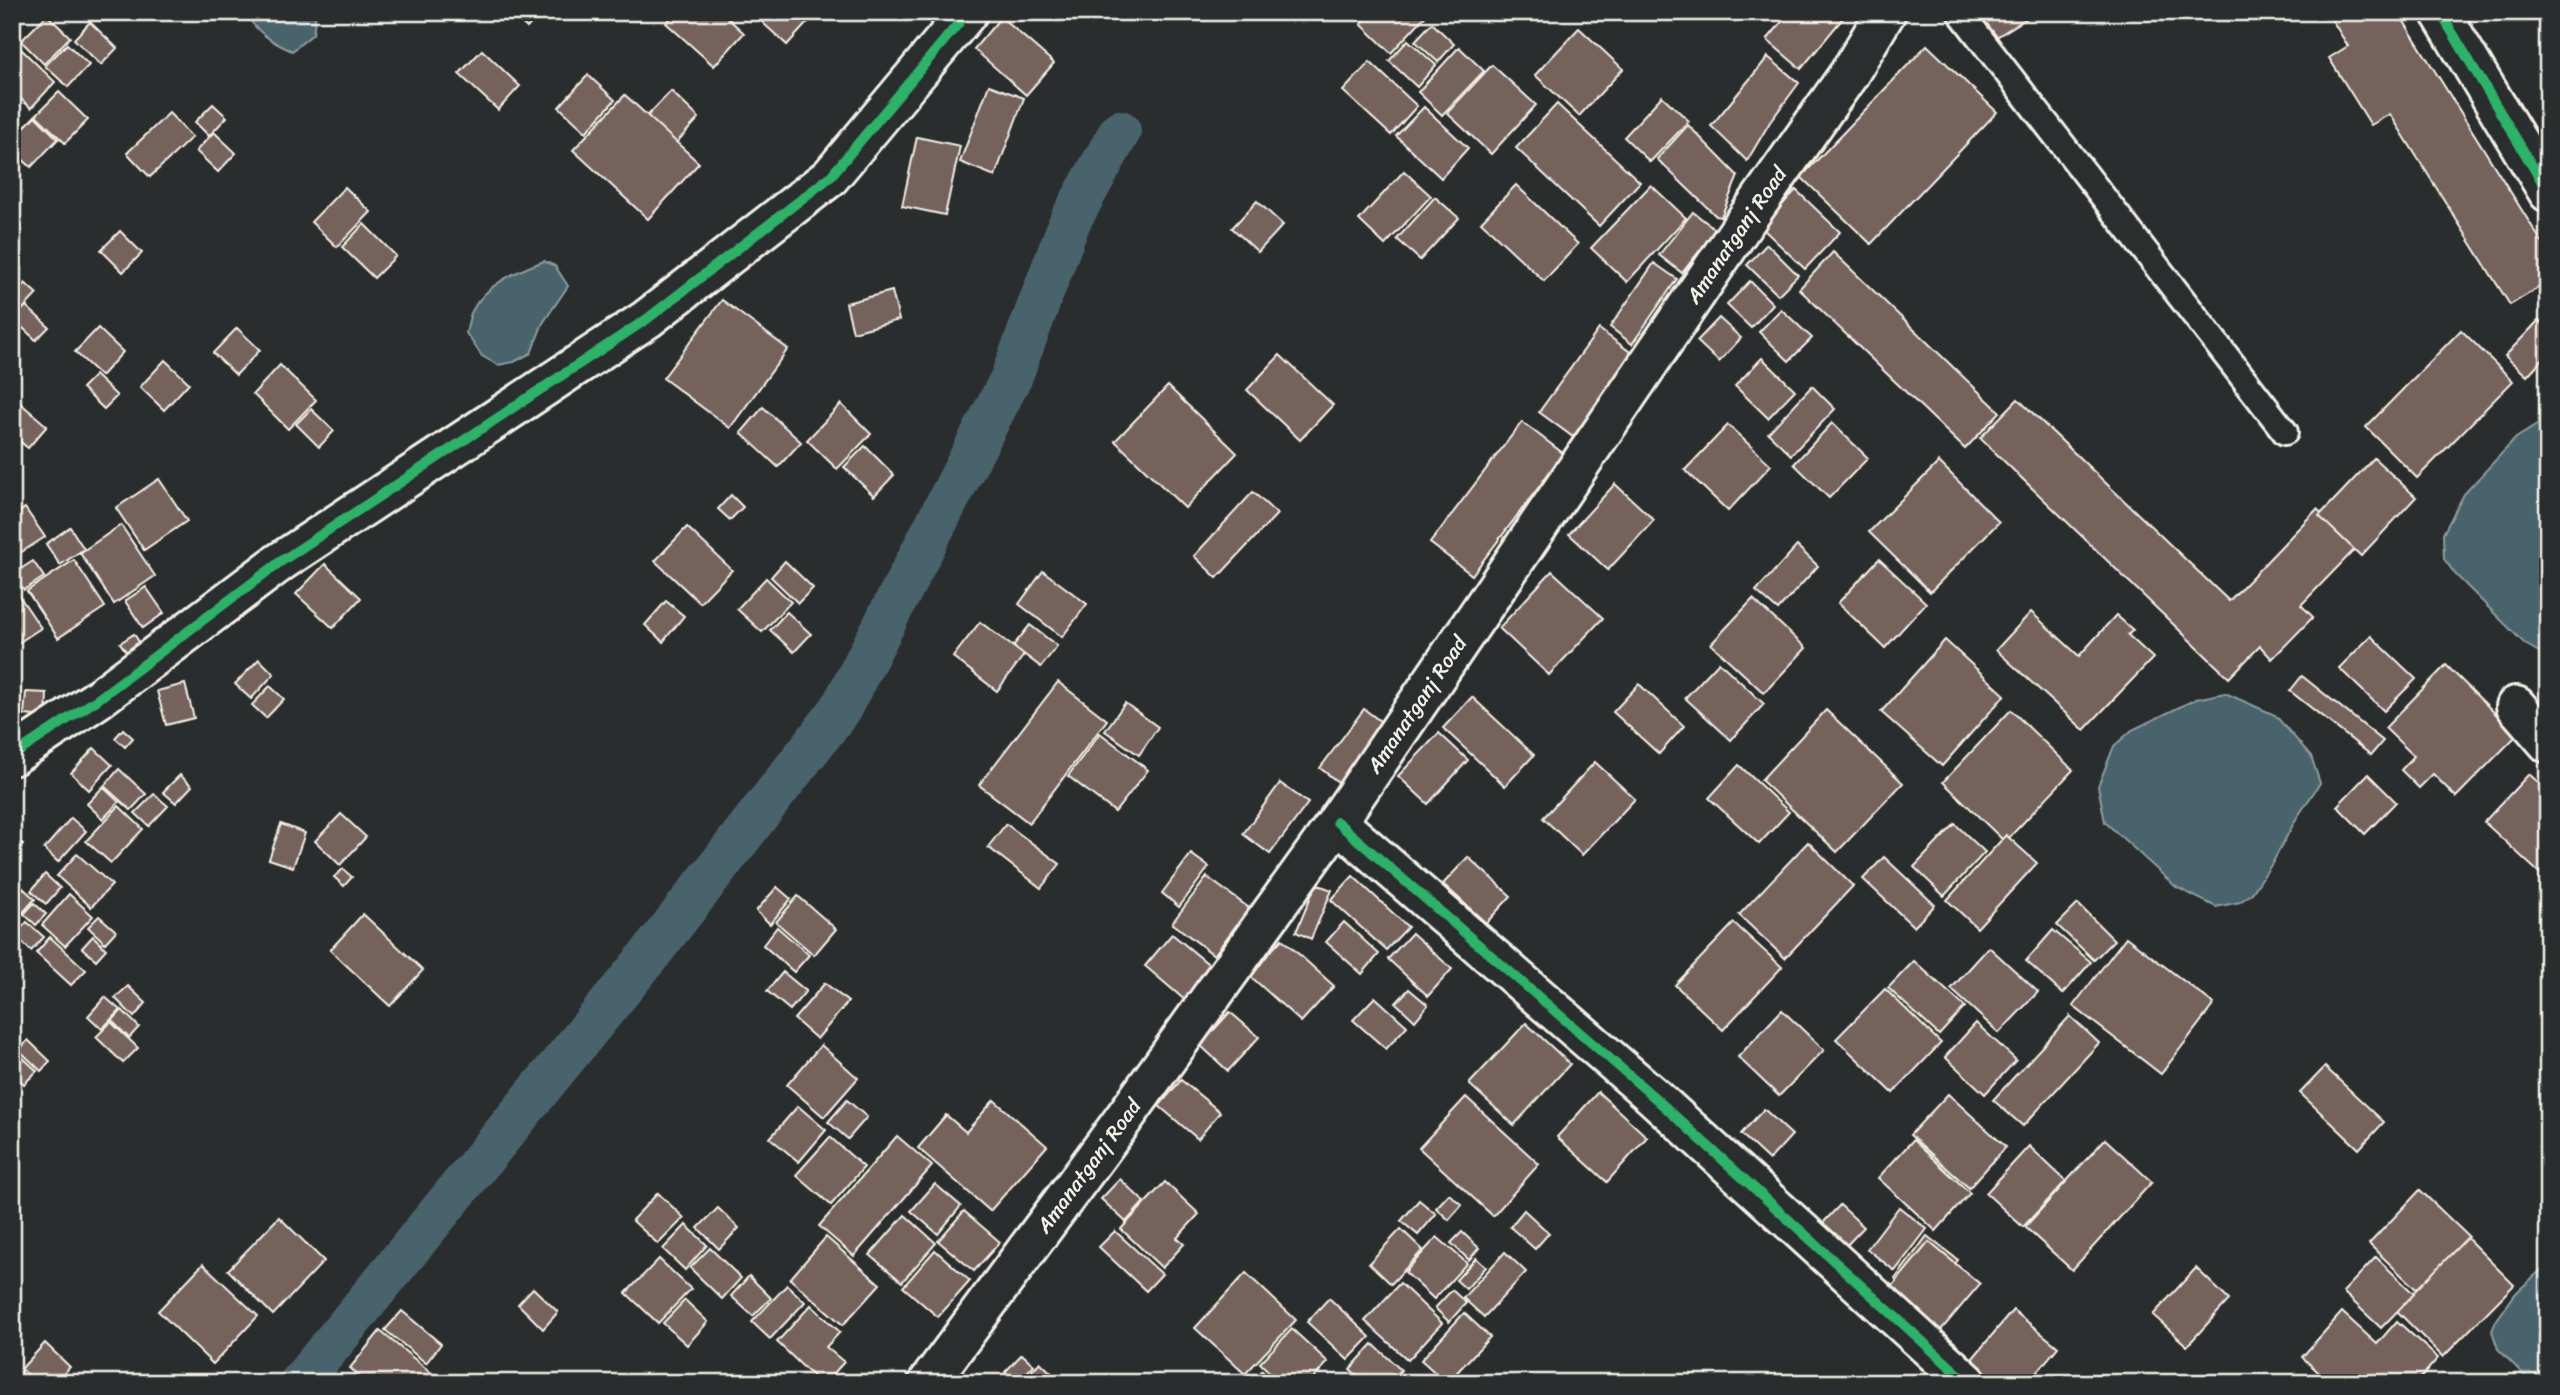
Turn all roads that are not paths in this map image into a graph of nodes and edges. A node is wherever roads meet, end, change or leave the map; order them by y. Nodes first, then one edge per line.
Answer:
1 (968, 12) edge
2 (1886, 12) edge
3 (1960, 12) edge
4 (2440, 12) edge
5 (2548, 192) edge
6 (2285, 432) dead end
7 (2516, 706) dead end
8 (2548, 743) edge
9 (12, 756) edge
10 (1337, 822) junction
11 (928, 1383) edge
12 (1968, 1383) edge

1 - 9 street
2 - 10 street, Amanatganj Road
3 - 6 lane
4 - 5 street
7 - 8 street
10 - 11 street, Amanatganj Road
10 - 12 street

